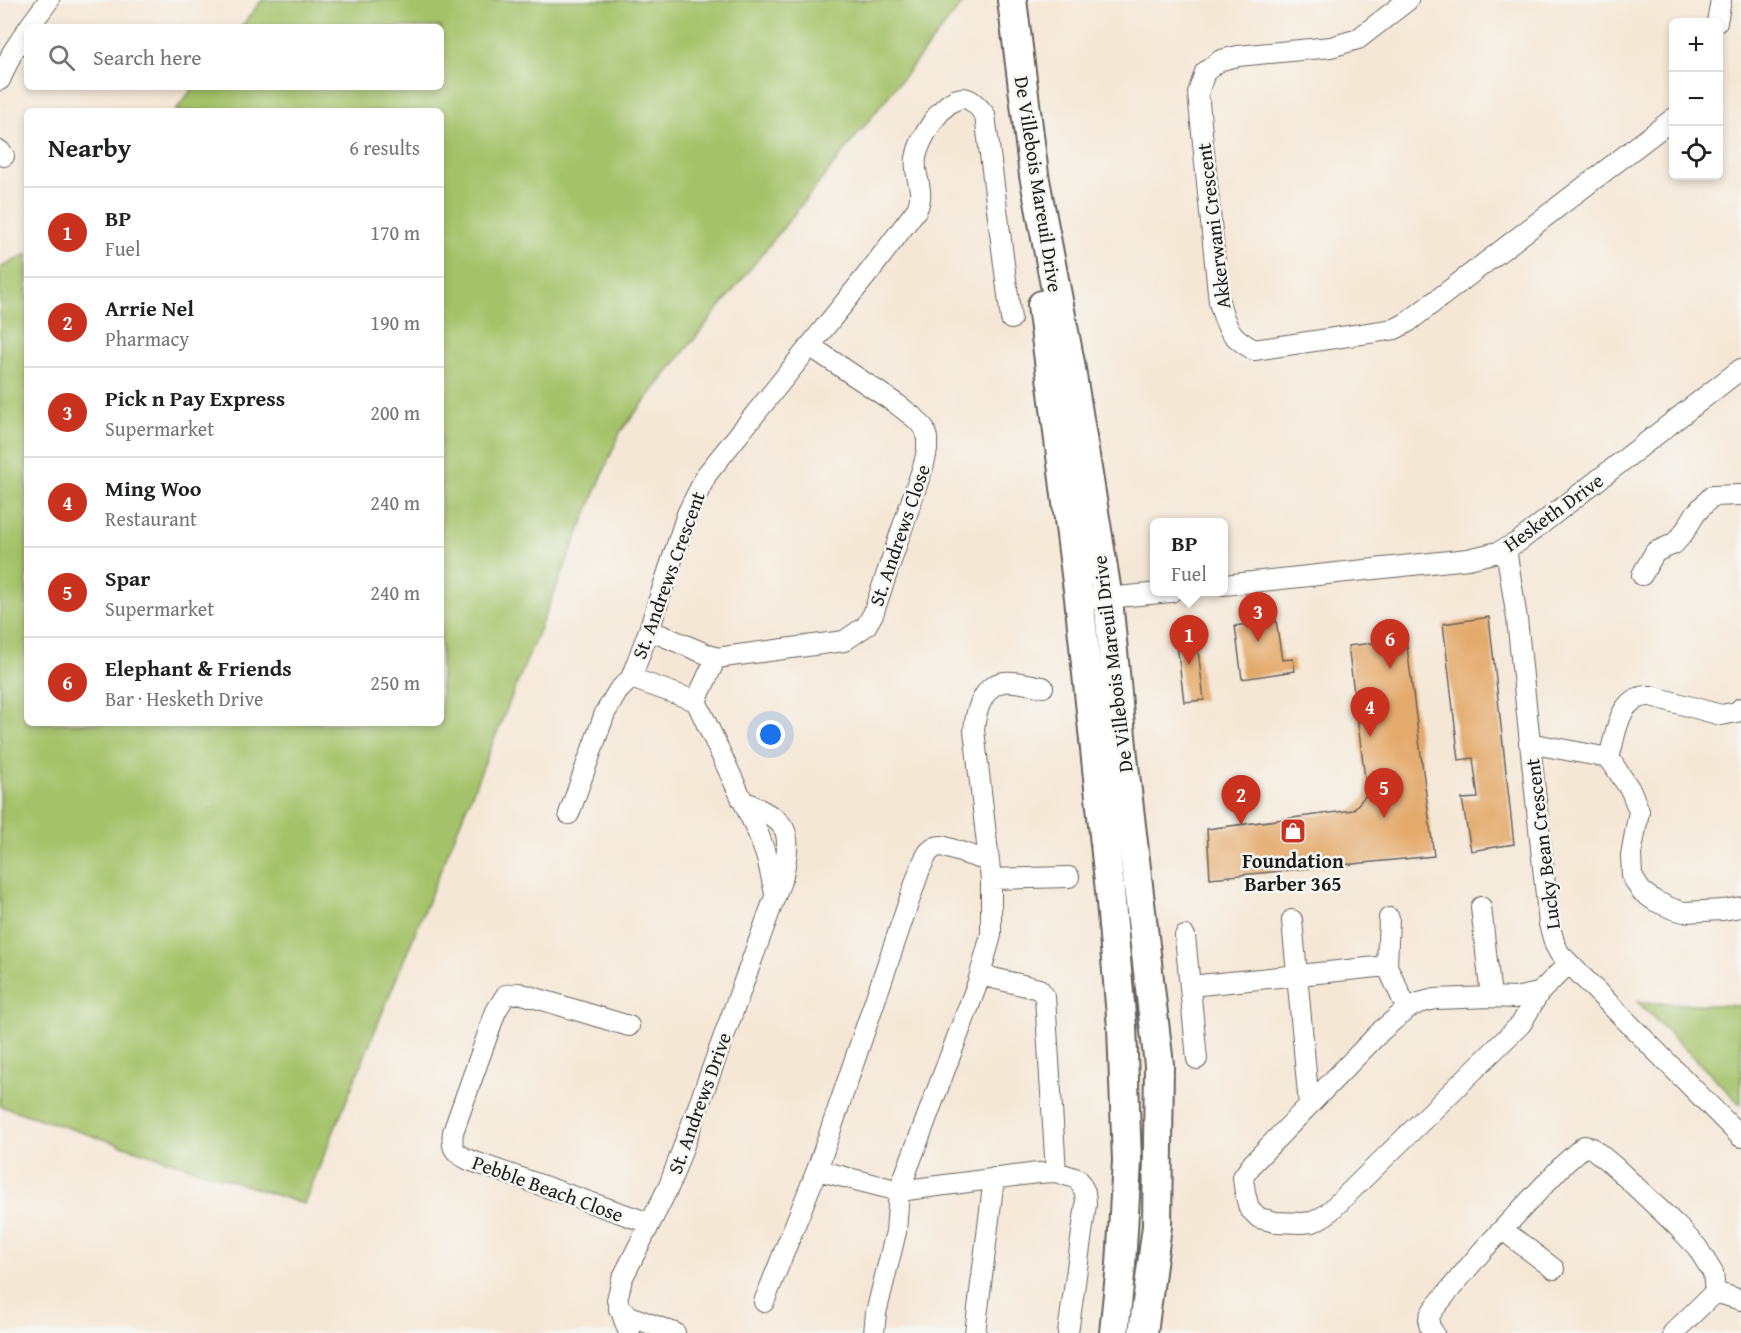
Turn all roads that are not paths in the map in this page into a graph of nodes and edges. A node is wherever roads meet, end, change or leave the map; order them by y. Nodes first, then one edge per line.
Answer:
1 (49, 0) edge
2 (1005, 0) edge
3 (1012, 0) edge
4 (1408, 0) edge
5 (1721, 0) edge
6 (1718, 18) edge
7 (35, 24) edge
8 (24, 38) edge
9 (0, 80) edge
10 (1669, 122) edge
11 (1011, 319) dead end
12 (810, 346) junction
13 (1741, 369) edge
14 (1741, 495) edge
15 (1506, 549) junction
16 (1642, 575) dead end
17 (1228, 585) edge
18 (1150, 594) edge
19 (1078, 598) junction
20 (1108, 599) junction
21 (649, 630) junction
22 (717, 658) junction
23 (631, 678) junction
24 (1043, 687) dead end
25 (696, 701) junction
26 (1741, 708) edge
27 (1529, 743) junction
28 (1609, 758) junction
29 (742, 800) junction
30 (569, 814) dead end
31 (990, 870) junction
32 (1069, 877) dead end
33 (775, 893) junction
34 (1481, 907) dead end
35 (1741, 907) edge
36 (1389, 918) dead end
37 (1292, 920) dead end
38 (1185, 936) dead end
39 (1569, 963) junction
40 (1388, 966) junction
41 (980, 975) junction
42 (1296, 976) junction
43 (1190, 986) junction
44 (1539, 993) junction
45 (1491, 997) junction
46 (1407, 1009) junction
47 (629, 1026) dead end
48 (1197, 1059) dead end
49 (1309, 1105) junction
50 (1741, 1137) edge
51 (817, 1170) junction
52 (1056, 1172) junction
53 (994, 1178) junction
54 (899, 1191) junction
55 (649, 1223) junction
56 (1503, 1230) junction
57 (1554, 1269) dead end
58 (1715, 1292) junction
59 (1741, 1300) edge
60 (764, 1302) dead end
61 (619, 1309) junction
62 (630, 1333) edge
63 (675, 1333) edge
64 (874, 1333) edge
65 (975, 1333) edge
66 (1068, 1333) edge
67 (1114, 1333) edge
68 (1143, 1333) edge
69 (1434, 1333) edge
70 (1674, 1333) edge

1 - 7 street
2 - 19 main road, De Villebois Mareuil Drive
3 - 20 main road, De Villebois Mareuil Drive
4 - 10 street, Akkerwani Crescent
5 - 6 street
8 - 9 street
11 - 12 street, St. Andrews Crescent
12 - 21 street, St. Andrews Crescent
12 - 22 street, St. Andrews Close
13 - 15 street, Hesketh Drive
14 - 16 street
15 - 17 street, Hesketh Drive
15 - 27 street, Lucky Bean Crescent
18 - 20 street
19 - 20 street
19 - 67 main road, De Villebois Mareuil Drive
20 - 68 main road, De Villebois Mareuil Drive
21 - 22 street
21 - 23 street, St. Andrews Crescent
22 - 25 street
23 - 25 street
23 - 30 street, St. Andrews Crescent
24 - 31 street
25 - 29 street
26 - 28 street
27 - 28 street
27 - 39 street, Lucky Bean Crescent
28 - 35 street
29 - 33 street
29 - 33 street, St. Andrews Drive
31 - 32 street
31 - 41 street
31 - 51 street
33 - 55 street, St. Andrews Drive
34 - 45 street
36 - 40 street
37 - 42 street
38 - 43 street
39 - 44 street
39 - 50 street, Lucky Bean Crescent
40 - 42 street
40 - 46 street
41 - 52 street
41 - 54 street
42 - 43 street
42 - 49 street
43 - 48 street
44 - 45 street
44 - 49 street
45 - 46 street
46 - 49 street
47 - 55 street, Pebble Beach Close
51 - 54 street
51 - 60 street
52 - 53 street
52 - 66 street
53 - 54 street
53 - 65 street
54 - 64 street
55 - 61 street, St. Andrews Drive
56 - 57 street
56 - 58 street
56 - 69 street
58 - 59 street
58 - 70 street
61 - 62 street
61 - 63 street

